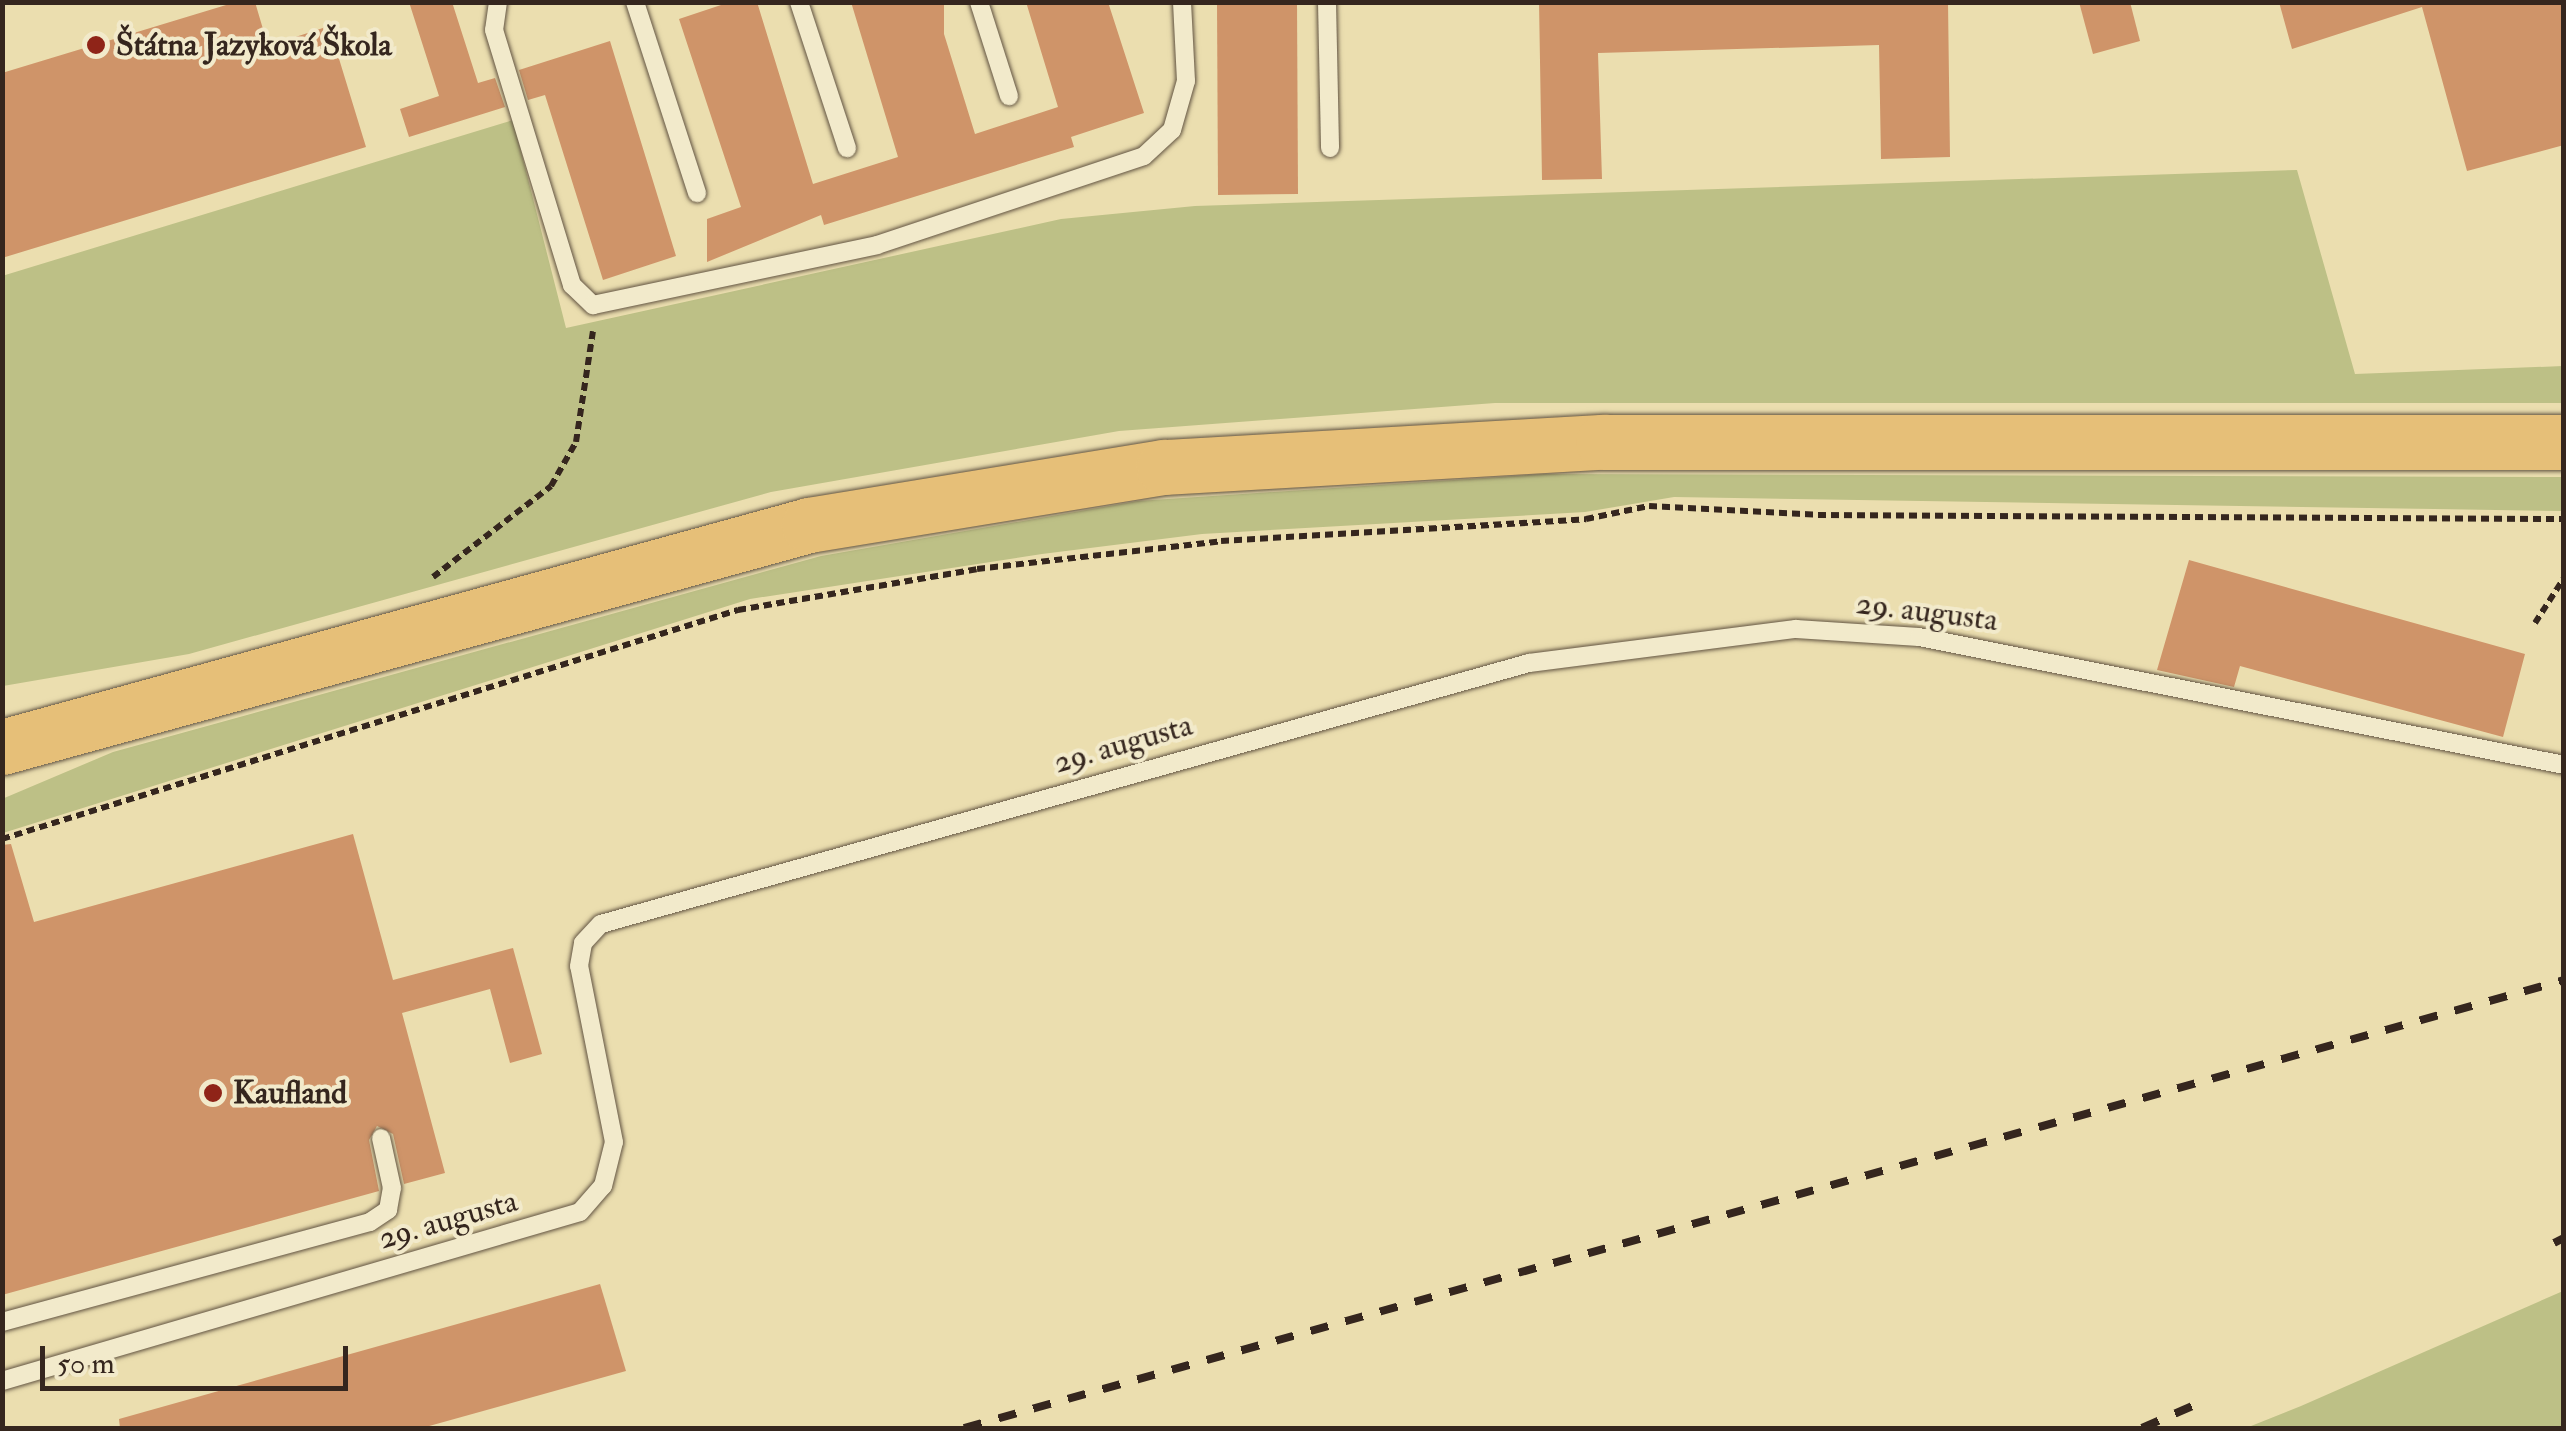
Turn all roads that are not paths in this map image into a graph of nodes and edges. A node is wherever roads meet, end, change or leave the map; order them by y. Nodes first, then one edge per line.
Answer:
1 (498, 2) edge
2 (635, 2) edge
3 (799, 2) edge
4 (979, 2) edge
5 (1182, 2) edge
6 (1327, 2) edge
7 (1009, 96) dead end
8 (847, 148) dead end
9 (1330, 148) dead end
10 (697, 193) dead end
11 (2564, 442) edge
12 (122, 714) junction
13 (2, 728) edge
14 (2, 747) edge
15 (2564, 765) edge
16 (2, 777) edge
17 (381, 1138) dead end
18 (2, 1322) edge
19 (2, 1381) edge

1 - 5 lane
2 - 10 lane
3 - 8 lane
4 - 7 lane
6 - 9 lane
11 - 12 main road
12 - 13 main road
12 - 14 main road
12 - 16 main road
15 - 19 lane, 29. augusta
17 - 18 lane

